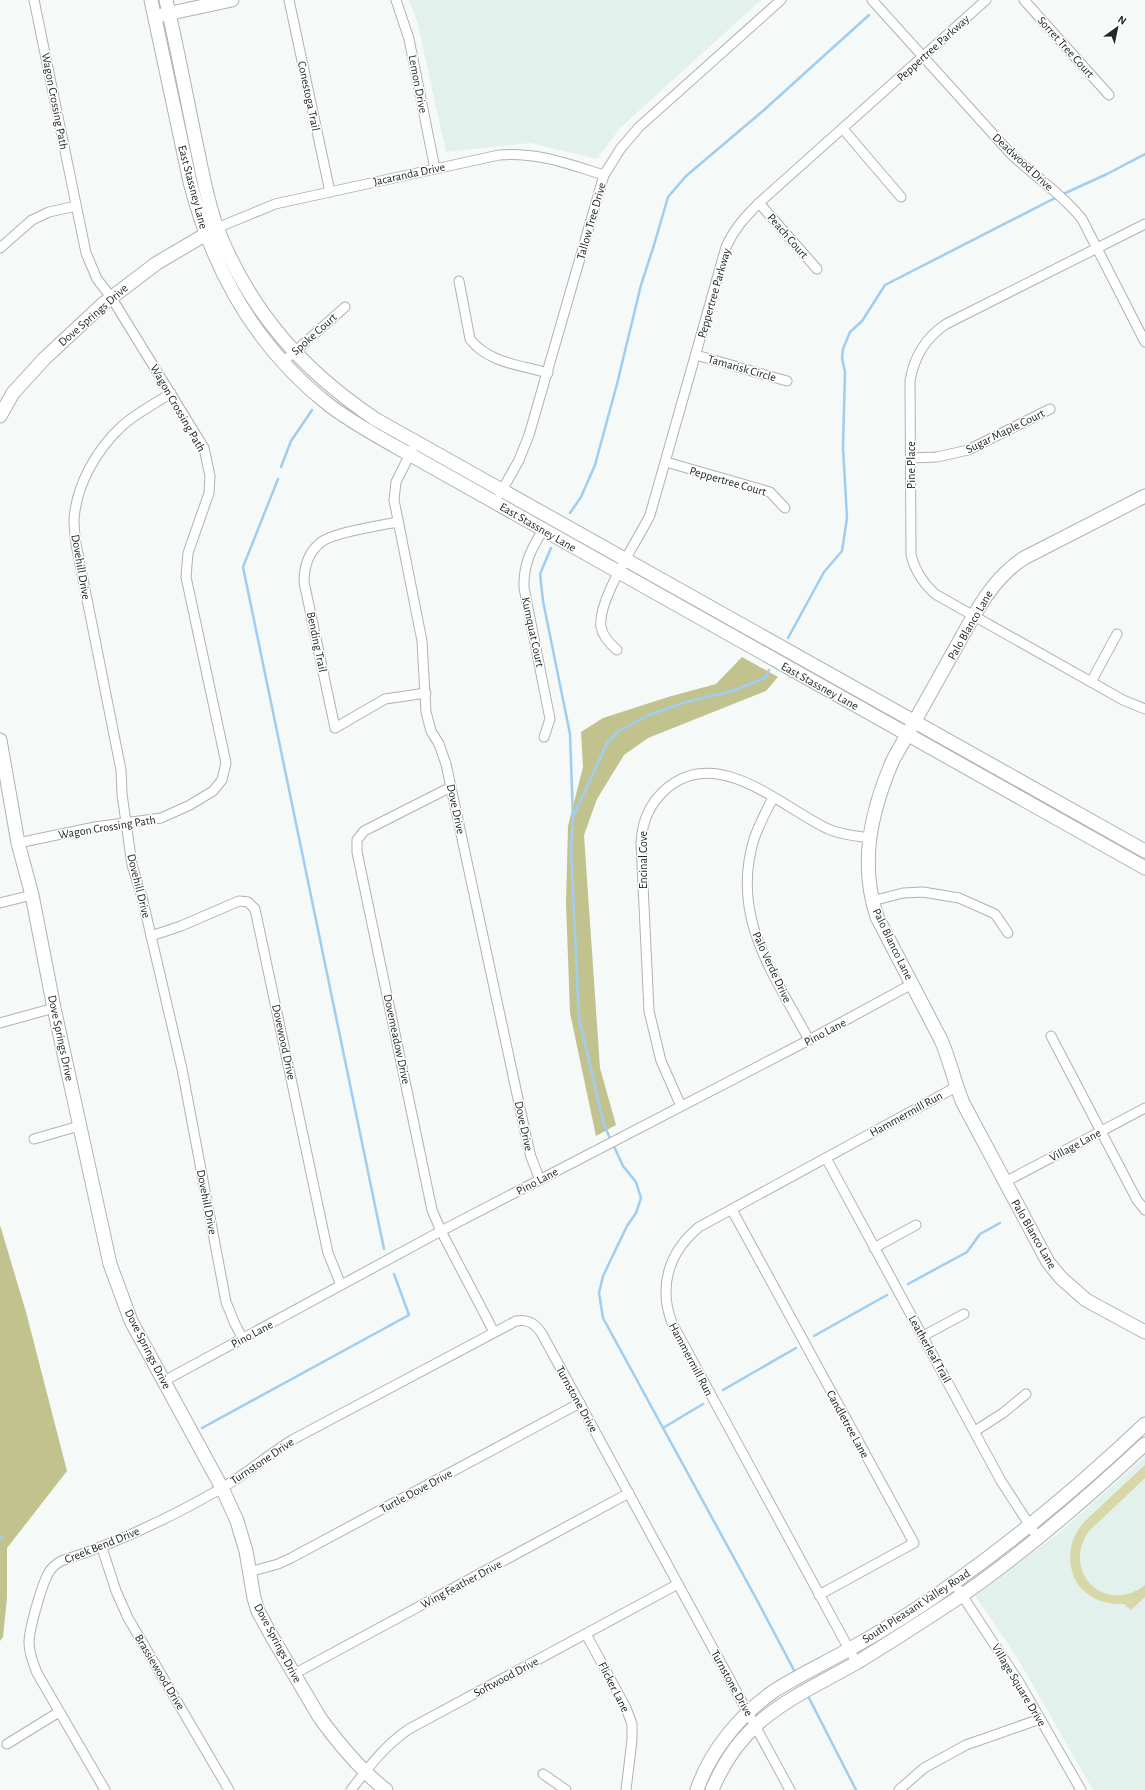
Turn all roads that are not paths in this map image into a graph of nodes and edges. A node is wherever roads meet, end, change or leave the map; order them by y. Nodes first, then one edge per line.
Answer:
1 (34, 0) edge
2 (151, 0) edge
3 (166, 0) edge
4 (232, 0) edge
5 (289, 0) edge
6 (396, 0) edge
7 (781, 0) edge
8 (872, 0) edge
9 (986, 0) edge
10 (1024, 0) edge
11 (169, 13) junction
12 (155, 17) junction
13 (923, 56) junction
14 (1109, 95) dead end
15 (843, 129) junction
16 (436, 168) junction
17 (604, 175) junction
18 (330, 192) junction
19 (901, 197) dead end
20 (759, 203) junction
21 (76, 206) junction
22 (1145, 224) edge
23 (211, 230) junction
24 (0, 248) edge
25 (1098, 248) junction
26 (817, 269) dead end
27 (458, 281) dead end
28 (111, 297) junction
29 (345, 306) dead end
30 (1145, 342) edge
31 (294, 352) junction
32 (696, 355) junction
33 (283, 362) junction
34 (548, 373) junction
35 (788, 381) dead end
36 (171, 393) junction
37 (1050, 409) dead end
38 (0, 416) edge
39 (417, 442) junction
40 (410, 454) junction
41 (911, 458) junction
42 (666, 462) junction
43 (503, 490) junction
44 (1145, 496) edge
45 (496, 503) junction
46 (785, 508) dead end
47 (398, 522) junction
48 (547, 532) junction
49 (626, 560) junction
50 (619, 572) junction
51 (974, 616) junction
52 (1117, 634) dead end
53 (617, 650) dead end
54 (1091, 682) junction
55 (426, 693) junction
56 (1145, 709) edge
57 (915, 722) junction
58 (908, 735) junction
59 (544, 737) dead end
60 (0, 740) edge
61 (451, 787) junction
62 (773, 798) junction
63 (127, 824) junction
64 (870, 838) junction
65 (18, 843) junction
66 (1145, 851) edge
67 (1145, 868) edge
68 (32, 895) junction
69 (872, 901) junction
70 (0, 903) edge
71 (1008, 932) dead end
72 (151, 936) junction
73 (912, 984) junction
74 (54, 1008) junction
75 (0, 1023) edge
76 (1051, 1036) dead end
77 (809, 1040) junction
78 (956, 1087) junction
79 (681, 1106) junction
80 (1145, 1108) edge
81 (79, 1126) junction
82 (1102, 1131) junction
83 (34, 1139) dead end
84 (826, 1158) junction
85 (540, 1180) junction
86 (1005, 1182) junction
87 (732, 1210) junction
88 (1145, 1210) edge
89 (916, 1225) dead end
90 (441, 1232) junction
91 (874, 1248) junction
92 (341, 1285) junction
93 (964, 1314) dead end
94 (494, 1332) junction
95 (1145, 1332) edge
96 (923, 1336) junction
97 (244, 1339) junction
98 (164, 1381) junction
99 (1026, 1394) dead end
100 (580, 1403) junction
101 (1145, 1424) edge
102 (975, 1431) junction
103 (1145, 1444) edge
104 (222, 1488) junction
105 (629, 1493) junction
106 (1029, 1526) junction
107 (1038, 1538) junction
108 (102, 1548) junction
109 (249, 1572) junction
110 (954, 1583) junction
111 (678, 1584) junction
112 (819, 1595) junction
113 (962, 1595) junction
114 (586, 1634) junction
115 (849, 1650) junction
116 (856, 1662) junction
117 (294, 1674) junction
118 (59, 1712) junction
119 (748, 1712) junction
120 (1040, 1719) junction
121 (755, 1726) junction
122 (7, 1744) dead end
123 (365, 1771) junction
124 (543, 1774) dead end
125 (105, 1790) edge
126 (229, 1790) edge
127 (351, 1790) edge
128 (386, 1790) edge
129 (566, 1790) edge
130 (626, 1790) edge
131 (697, 1790) edge
132 (712, 1790) edge
133 (790, 1790) edge
134 (899, 1790) edge
135 (1081, 1790) edge

1 - 21 street, Wagon Crossing Path
2 - 12 main road, East Stassney Lane
3 - 11 main road, East Stassney Lane
4 - 11 main road
5 - 18 street, Conestoga Trail
6 - 16 street, Lemon Drive
7 - 17 street, Tallow Tree Drive
8 - 13 street, Deadwood Drive
9 - 13 street, Peppertree Parkway
10 - 14 street, Sorret Tree Court
11 - 12 main road
11 - 23 main road, East Stassney Lane
12 - 23 main road, East Stassney Lane
13 - 15 street, Peppertree Parkway
13 - 25 street, Deadwood Drive
15 - 19 street
15 - 20 street, Peppertree Parkway
16 - 17 street, Jacaranda Drive
16 - 18 street, Jacaranda Drive
17 - 34 street, Tallow Tree Drive
18 - 23 street, Jacaranda Drive
20 - 26 street, Peach Court
20 - 32 street, Peppertree Parkway
21 - 24 street
21 - 28 street, Wagon Crossing Path
22 - 25 street, Pine Place
23 - 28 main road, Dove Springs Drive
23 - 31 main road, East Stassney Lane
23 - 33 main road, East Stassney Lane
25 - 30 street, Deadwood Drive
25 - 41 street, Pine Place
27 - 34 street
28 - 36 street, Wagon Crossing Path
28 - 38 main road, Dove Springs Drive
29 - 31 street, Spoke Court
31 - 33 street, Spoke Court
31 - 39 main road, East Stassney Lane
32 - 35 street, Tamarisk Circle
32 - 42 street, Peppertree Parkway
33 - 40 main road, East Stassney Lane
34 - 43 street, Tallow Tree Drive
36 - 63 street, Dovehill Drive
36 - 63 street, Wagon Crossing Path
37 - 41 street, Sugar Maple Court
39 - 40 street, Dove Drive
39 - 43 main road, East Stassney Lane
40 - 45 main road, East Stassney Lane
40 - 47 street, Dove Drive
41 - 51 street, Pine Place
42 - 46 street, Peppertree Court
42 - 49 street, Peppertree Parkway
43 - 45 street, Tallow Tree Drive
43 - 49 main road, East Stassney Lane
44 - 51 main road, Palo Blanco Lane
45 - 48 main road, East Stassney Lane
47 - 55 street, Dove Drive
47 - 55 street, Bending Trail
48 - 50 main road, East Stassney Lane
48 - 59 street, Kumquat Court
49 - 50 street, Peppertree Parkway
49 - 57 main road, East Stassney Lane
50 - 53 street, Peppertree Parkway
50 - 58 main road, East Stassney Lane
51 - 54 street, Pine Place
51 - 57 main road, Palo Blanco Lane
52 - 54 street
54 - 56 street, Pine Place
55 - 61 street, Dove Drive
57 - 58 main road, Palo Blanco Lane
57 - 66 main road, East Stassney Lane
58 - 64 main road, Palo Blanco Lane
58 - 67 main road, East Stassney Lane
60 - 65 main road, Dove Springs Drive
61 - 85 street, Dove Drive
61 - 90 street, Dovemeadow Drive
62 - 64 street, Encinal Cove
62 - 77 street, Palo Verde Drive
62 - 79 street, Encinal Cove
63 - 65 street, Wagon Crossing Path
63 - 72 street, Dovehill Drive
64 - 69 main road, Palo Blanco Lane
65 - 68 main road, Dove Springs Drive
68 - 70 street
68 - 74 main road, Dove Springs Drive
69 - 71 street
69 - 73 main road, Palo Blanco Lane
72 - 92 street, Dovewood Drive
72 - 97 street, Dovehill Drive
73 - 77 street, Pino Lane
73 - 78 main road, Palo Blanco Lane
74 - 75 street
74 - 81 main road, Dove Springs Drive
76 - 82 street
77 - 79 street, Pino Lane
78 - 84 street, Hammermill Run
78 - 86 main road, Palo Blanco Lane
79 - 85 street, Pino Lane
80 - 82 street, Village Lane
81 - 83 street
81 - 98 main road, Dove Springs Drive
82 - 86 street, Village Lane
82 - 88 street
84 - 87 street, Hammermill Run
84 - 91 street, Leatherleaf Trail
85 - 90 street, Pino Lane
86 - 95 main road, Palo Blanco Lane
87 - 112 street, Hammermill Run
87 - 112 street, Candletree Lane
89 - 91 street
90 - 92 street, Pino Lane
90 - 94 street, Dovemeadow Drive
91 - 96 street, Leatherleaf Trail
92 - 97 street, Pino Lane
93 - 96 street
94 - 100 street, Turnstone Drive
94 - 104 street, Turnstone Drive
96 - 102 street, Leatherleaf Trail
97 - 98 street, Pino Lane
98 - 104 main road, Dove Springs Drive
99 - 102 street
100 - 105 street, Turnstone Drive
100 - 109 street, Turtle Dove Drive
101 - 106 main road, South Pleasant Valley Road
102 - 106 street, Leatherleaf Trail
103 - 107 main road, South Pleasant Valley Road
104 - 108 street, Creek Bend Drive
104 - 109 main road, Dove Springs Drive
105 - 111 street, Turnstone Drive
105 - 117 street, Wing Feather Drive
106 - 107 street, Leatherleaf Trail
106 - 110 main road, South Pleasant Valley Road
107 - 113 main road, South Pleasant Valley Road
108 - 118 street, Creek Bend Drive
108 - 126 street, Brassiewood Drive
109 - 117 main road, Dove Springs Drive
110 - 113 street, Village Square Drive
110 - 115 main road, South Pleasant Valley Road
111 - 114 street, Softwood Drive
111 - 119 street, Turnstone Drive
112 - 115 street, Hammermill Run
113 - 116 main road, South Pleasant Valley Road
113 - 120 street, Village Square Drive
114 - 123 street, Softwood Drive
114 - 130 street, Flicker Lane
115 - 116 street, Hammermill Run
115 - 119 main road, South Pleasant Valley Road
116 - 121 main road, South Pleasant Valley Road
117 - 123 main road, Dove Springs Drive
118 - 122 street
118 - 125 street, Creek Bend Drive
119 - 121 street, Turnstone Drive
119 - 131 main road, South Pleasant Valley Road
120 - 134 street
120 - 135 street, Village Square Drive
121 - 132 main road, South Pleasant Valley Road
121 - 133 street, Turnstone Drive
123 - 127 street, Softwood Drive
123 - 128 main road, Dove Springs Drive
124 - 129 street

